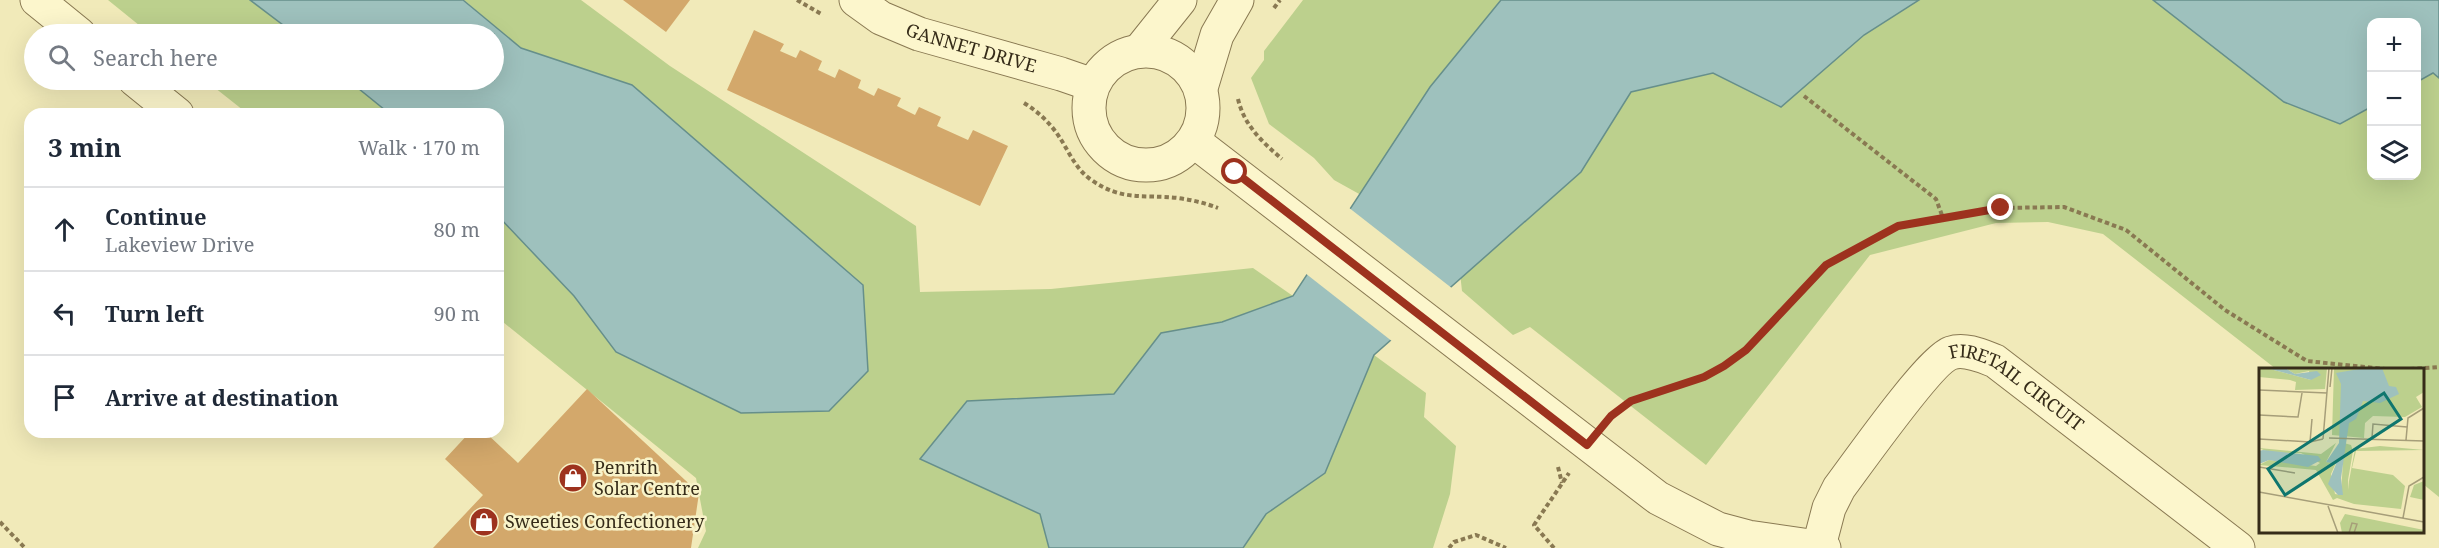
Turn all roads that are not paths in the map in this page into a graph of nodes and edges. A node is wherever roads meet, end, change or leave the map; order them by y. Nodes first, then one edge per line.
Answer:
1 (37, 0) edge
2 (1180, 0) edge
3 (1237, 0) edge
4 (878, 6) edge
5 (67, 24) edge
6 (1140, 50) junction
7 (1093, 85) junction
8 (1201, 88) junction
9 (147, 90) edge
10 (170, 108) edge
11 (1195, 142) junction
12 (1821, 547) edge
13 (2238, 548) edge

1 - 5 street
2 - 6 street
3 - 8 street
4 - 7 street, GANNET DRIVE
6 - 7 street
6 - 8 street
7 - 11 street
8 - 11 street
9 - 10 street
11 - 12 street
12 - 13 street, FIRETAIL CIRCUIT

